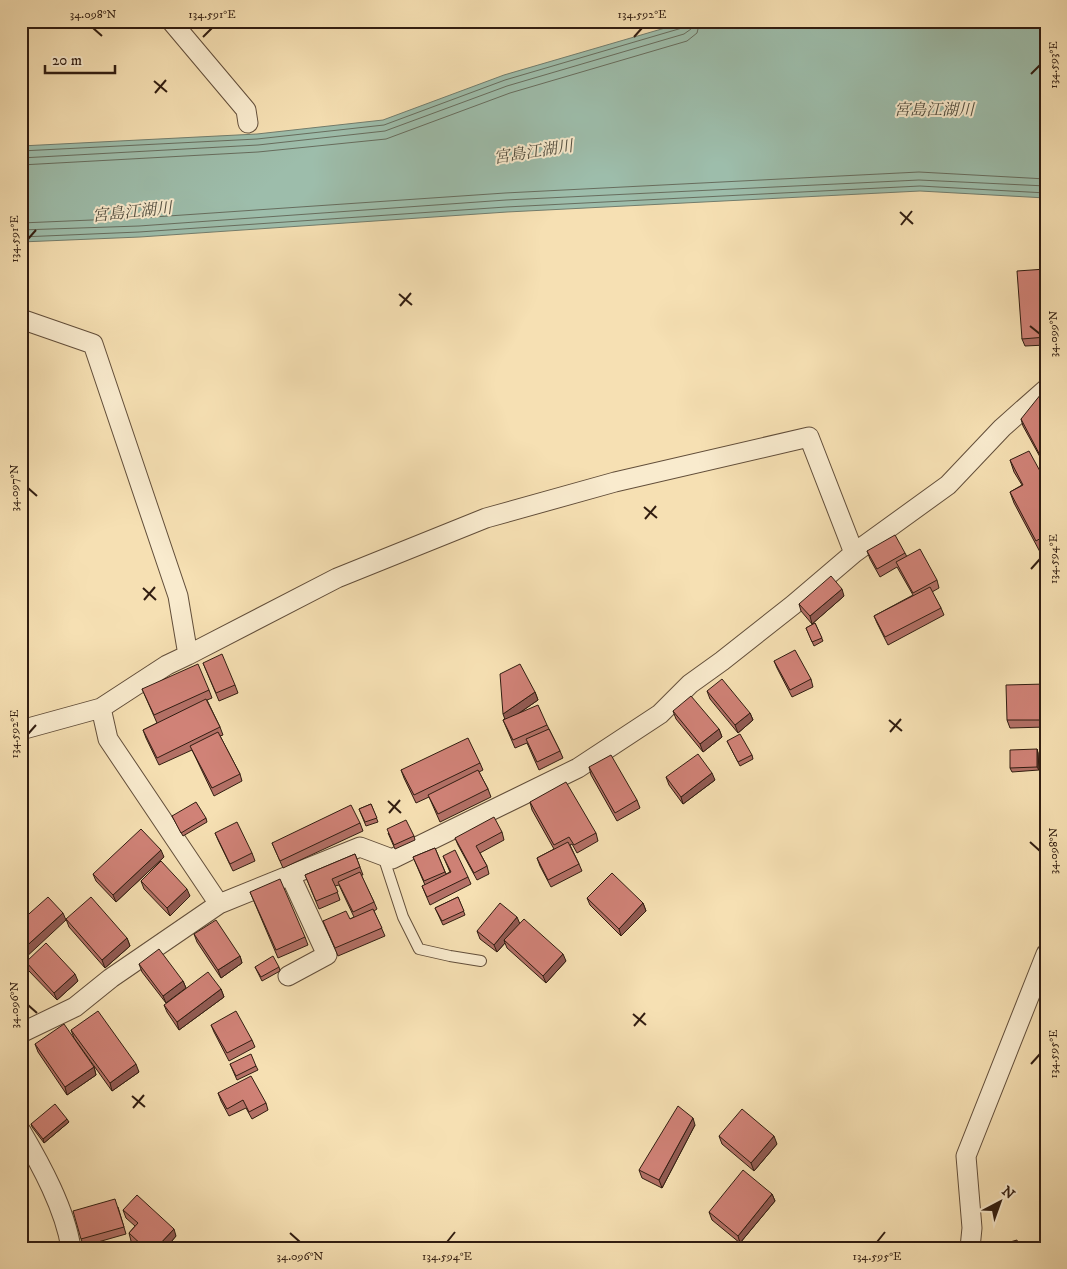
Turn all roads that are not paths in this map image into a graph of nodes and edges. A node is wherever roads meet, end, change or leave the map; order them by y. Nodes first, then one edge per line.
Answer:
1 (171, 21) edge
2 (248, 123) dead end
3 (21, 319) edge
4 (1046, 389) edge
5 (854, 553) junction
6 (188, 655) junction
7 (101, 708) junction
8 (21, 730) edge
9 (382, 856) junction
10 (290, 875) junction
11 (219, 904) junction
12 (1046, 954) edge
13 (481, 960) dead end
14 (288, 976) dead end
15 (21, 1033) edge
16 (21, 1131) edge
17 (71, 1248) edge
18 (970, 1248) edge

1 - 2 street
3 - 6 street
4 - 5 street
5 - 6 street
5 - 9 street
6 - 7 street
7 - 8 street
7 - 11 street
9 - 10 street
9 - 13 lane
10 - 11 street
10 - 14 street
11 - 15 street
12 - 18 street
16 - 17 street

